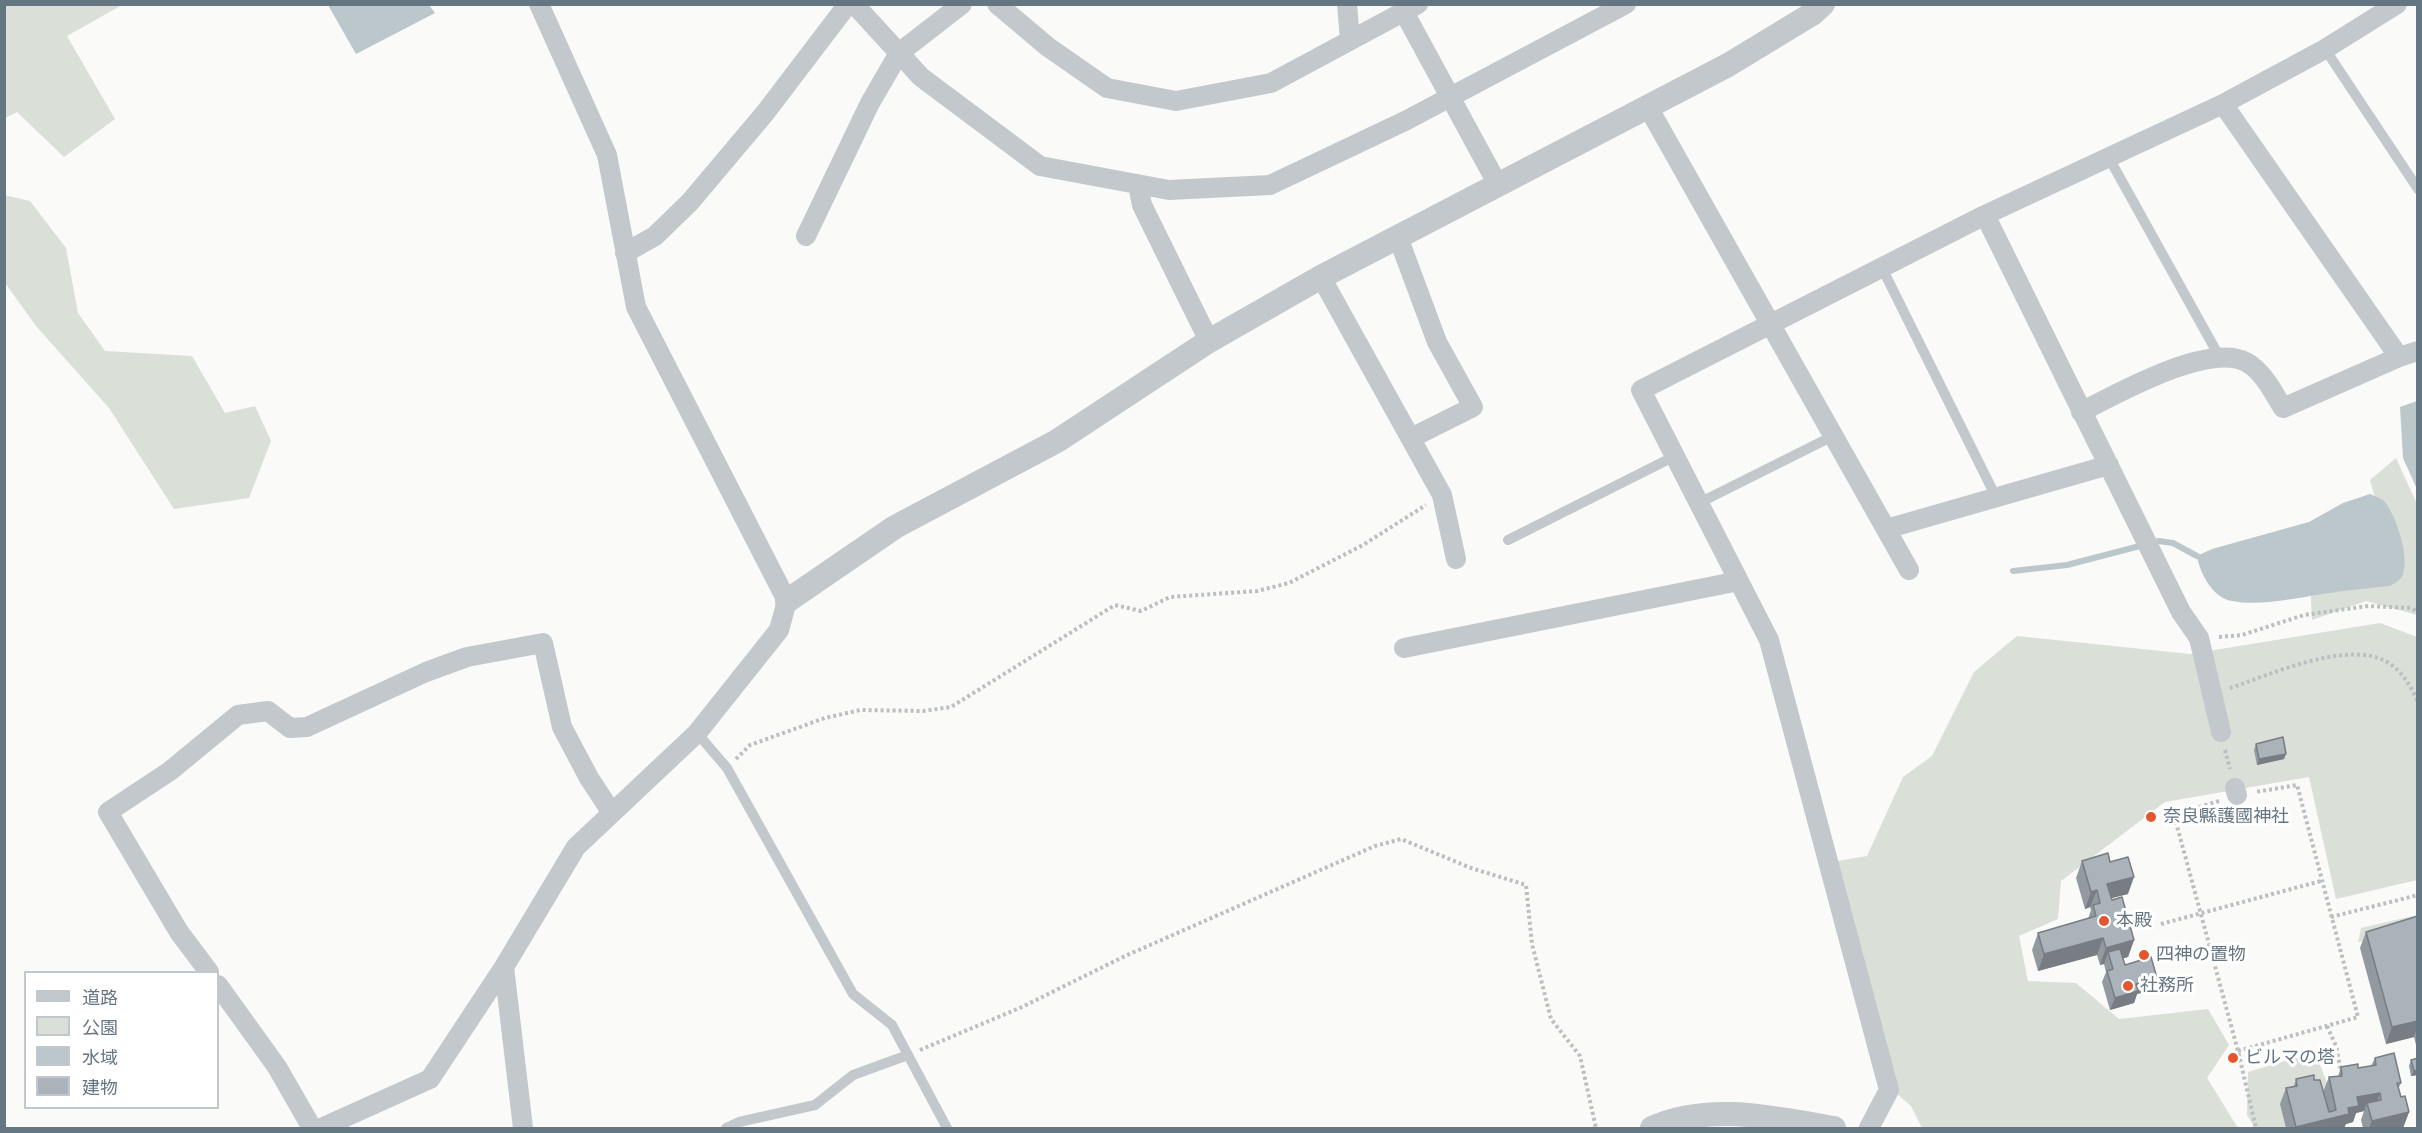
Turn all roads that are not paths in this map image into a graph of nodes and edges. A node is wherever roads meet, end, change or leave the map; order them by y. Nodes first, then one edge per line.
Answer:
1 (538, 4) edge
2 (848, 4) edge
3 (854, 4) edge
4 (962, 4) edge
5 (997, 4) edge
6 (1347, 4) edge
7 (1626, 4) edge
8 (1823, 4) edge
9 (2397, 4) edge
10 (1411, 8) edge
11 (1350, 40) junction
12 (2325, 49) junction
13 (899, 53) junction
14 (1450, 98) junction
15 (2223, 104) junction
16 (1648, 107) junction
17 (2109, 158) junction
18 (1138, 185) junction
19 (1498, 185) junction
20 (2418, 189) edge
21 (1985, 215) junction
22 (806, 236) dead end
23 (1398, 237) junction
24 (625, 253) junction
25 (1882, 268) junction
26 (1321, 277) junction
27 (1771, 326) junction
28 (1209, 341) junction
29 (2408, 354) edge
30 (2219, 356) junction
31 (2081, 412) junction
32 (1833, 436) junction
33 (1411, 438) junction
34 (1675, 456) junction
35 (2109, 465) junction
36 (1996, 498) junction
37 (1699, 503) junction
38 (1886, 529) junction
39 (1508, 540) dead end
40 (1456, 559) dead end
41 (1909, 570) dead end
42 (1739, 581) junction
43 (787, 601) junction
44 (1404, 648) dead end
45 (2221, 732) road end
46 (697, 733) junction
47 (612, 813) junction
48 (504, 967) junction
49 (208, 971) edge
50 (219, 986) edge
51 (908, 1055) junction
52 (312, 1128) edge
53 (321, 1128) edge
54 (523, 1128) edge
55 (726, 1128) edge
56 (947, 1128) edge
57 (1652, 1128) edge
58 (1834, 1128) edge
59 (1869, 1128) edge

1 - 24 street
2 - 24 street
3 - 13 street
4 - 13 street
5 - 11 street
6 - 11 street
7 - 14 street
8 - 16 street
9 - 12 street
10 - 11 street
10 - 14 street
12 - 15 street
12 - 20 lane
13 - 18 street
13 - 22 street
14 - 18 street
14 - 19 street
15 - 17 street
15 - 29 street
16 - 19 street
16 - 27 street
17 - 21 street
17 - 30 lane
18 - 28 street
19 - 23 street
21 - 25 street
21 - 31 street
23 - 26 street
23 - 33 street
24 - 43 street
25 - 27 street
25 - 36 lane
26 - 28 street
26 - 33 street
27 - 32 street
27 - 34 street
28 - 43 street
29 - 30 street
30 - 31 street
31 - 35 street
32 - 37 lane
32 - 38 street
33 - 40 street
34 - 37 street
34 - 39 lane
35 - 36 street
35 - 45 street
36 - 38 street
37 - 42 street
38 - 41 street
42 - 44 street
42 - 59 street
43 - 46 street
46 - 47 street
46 - 51 lane
47 - 48 street
47 - 49 street
48 - 53 street
48 - 54 street
50 - 52 street
51 - 55 lane
51 - 56 lane
57 - 58 street

